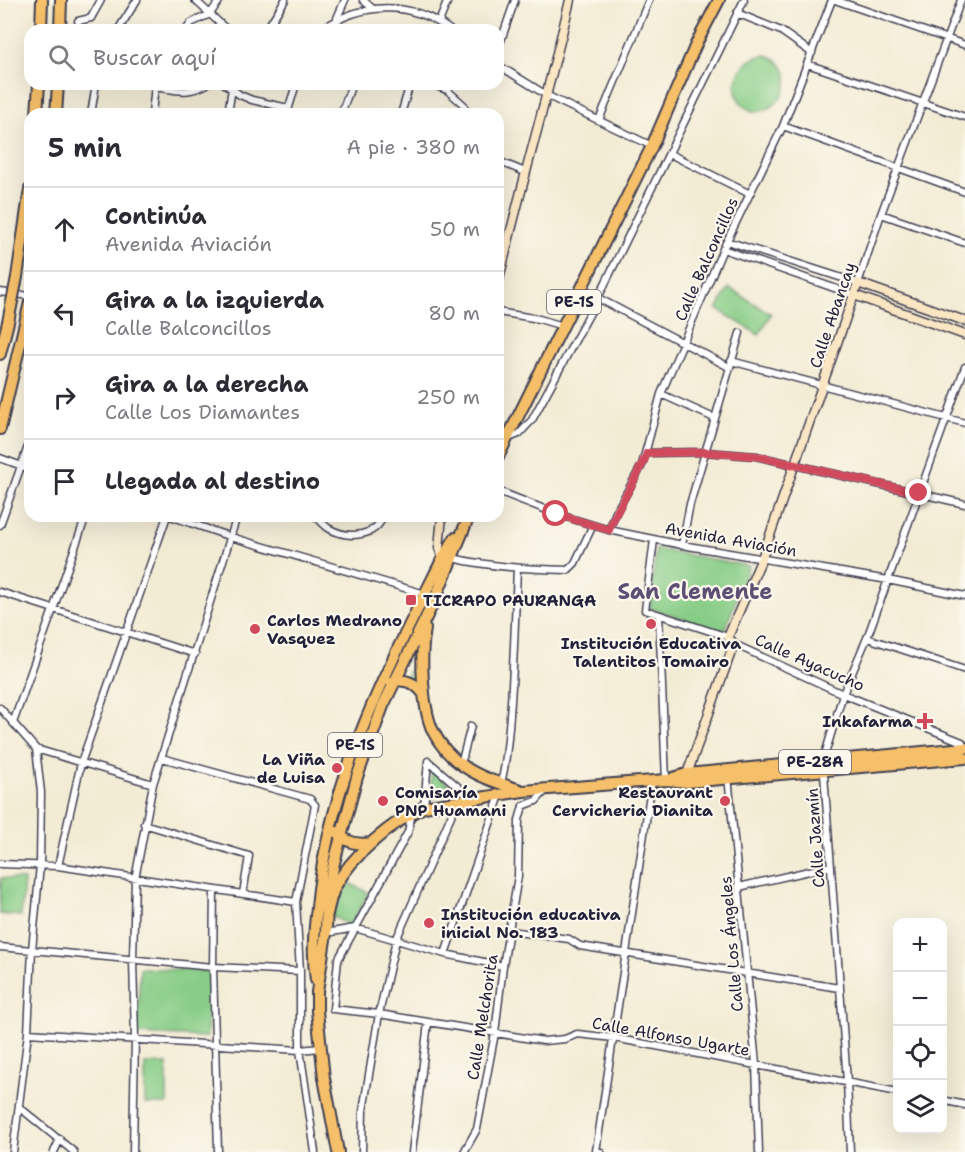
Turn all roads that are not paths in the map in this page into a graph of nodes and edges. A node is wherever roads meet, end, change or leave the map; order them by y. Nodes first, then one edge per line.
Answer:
1 (42, 0) edge
2 (61, 0) edge
3 (101, 0) edge
4 (137, 0) edge
5 (195, 0) edge
6 (220, 0) edge
7 (285, 0) edge
8 (345, 0) edge
9 (363, 0) edge
10 (448, 0) edge
11 (515, 0) edge
12 (570, 0) edge
13 (649, 0) edge
14 (719, 0) edge
15 (744, 0) edge
16 (834, 0) edge
17 (960, 0) edge
18 (372, 8) junction
19 (737, 13) junction
20 (210, 15) junction
21 (337, 18) junction
22 (78, 21) dead end
23 (440, 22) joint
24 (41, 24) edge
25 (60, 24) edge
26 (122, 24) edge
27 (190, 24) edge
28 (220, 24) edge
29 (270, 24) edge
30 (329, 24) edge
31 (504, 32) edge
32 (946, 38) junction
33 (965, 45) edge
34 (812, 53) junction
35 (807, 64) junction
36 (504, 69) edge
37 (39, 90) edge
38 (58, 90) edge
39 (95, 90) edge
40 (154, 90) edge
41 (177, 90) edge
42 (196, 90) edge
43 (232, 90) edge
44 (234, 90) edge
45 (294, 90) edge
46 (350, 90) edge
47 (408, 90) edge
48 (447, 90) edge
49 (548, 96) junction
50 (923, 102) junction
51 (37, 108) edge
52 (56, 108) edge
53 (92, 108) edge
54 (152, 108) edge
55 (229, 108) edge
56 (278, 108) edge
57 (289, 108) edge
58 (343, 108) edge
59 (403, 108) edge
60 (464, 108) edge
61 (965, 117) edge
62 (599, 120) junction
63 (783, 126) junction
64 (652, 146) junction
65 (670, 154) junction
66 (504, 163) edge
67 (898, 168) junction
68 (525, 172) junction
69 (965, 192) edge
70 (750, 194) junction
71 (881, 214) junction
72 (24, 230) edge
73 (727, 241) junction
74 (965, 243) edge
75 (723, 249) junction
76 (504, 259) edge
77 (858, 283) junction
78 (0, 292) edge
79 (24, 295) edge
80 (854, 295) junction
81 (598, 298) junction
82 (504, 313) edge
83 (965, 321) edge
84 (563, 326) junction
85 (740, 333) dead end
86 (24, 334) edge
87 (965, 335) edge
88 (684, 343) junction
89 (0, 354) edge
90 (730, 364) junction
91 (965, 367) edge
92 (824, 384) junction
93 (661, 394) junction
94 (714, 418) junction
95 (947, 418) junction
96 (965, 423) edge
97 (0, 429) edge
98 (507, 439) junction
99 (504, 445) edge
100 (705, 452) junction
101 (647, 453) junction
102 (24, 457) edge
103 (0, 458) edge
104 (21, 465) junction
105 (24, 466) edge
106 (795, 466) junction
107 (504, 493) edge
108 (919, 493) junction
109 (965, 504) edge
110 (84, 522) edge
111 (166, 522) edge
112 (186, 522) edge
113 (235, 522) edge
114 (322, 522) edge
115 (380, 522) edge
116 (441, 522) edge
117 (466, 522) edge
118 (0, 525) edge
119 (593, 525) junction
120 (609, 530) junction
121 (231, 537) junction
122 (654, 540) junction
123 (682, 545) junction
124 (448, 558) junction
125 (762, 558) junction
126 (517, 568) junction
127 (888, 580) junction
128 (0, 592) edge
129 (425, 594) junction
130 (965, 597) edge
131 (54, 609) junction
132 (428, 614) junction
133 (659, 615) junction
134 (125, 632) junction
135 (867, 638) junction
136 (731, 641) junction
137 (195, 654) junction
138 (965, 670) edge
139 (394, 680) junction
140 (380, 685) junction
141 (424, 694) junction
142 (843, 694) junction
143 (0, 708) edge
144 (13, 723) junction
145 (471, 726) dead end
146 (965, 735) edge
147 (36, 749) junction
148 (964, 749) edge
149 (162, 758) junction
150 (81, 763) junction
151 (460, 764) junction
152 (823, 766) junction
153 (687, 774) junction
154 (728, 774) junction
155 (666, 780) junction
156 (652, 781) junction
157 (153, 784) junction
158 (547, 789) junction
159 (498, 791) junction
160 (471, 798) junction
161 (458, 800) junction
162 (424, 807) junction
163 (412, 813) junction
164 (330, 823) junction
165 (144, 824) junction
166 (341, 836) junction
167 (372, 843) junction
168 (0, 864) edge
169 (40, 865) junction
170 (58, 866) junction
171 (831, 866) junction
172 (135, 879) junction
173 (739, 887) junction
174 (214, 890) junction
175 (243, 894) junction
176 (296, 902) junction
177 (327, 914) junction
178 (355, 928) junction
179 (510, 931) junction
180 (326, 933) junction
181 (396, 940) junction
182 (0, 947) edge
183 (32, 950) junction
184 (445, 954) junction
185 (626, 954) junction
186 (133, 960) junction
187 (503, 966) junction
188 (213, 967) junction
189 (300, 971) junction
190 (748, 972) junction
191 (839, 988) junction
192 (317, 992) junction
193 (379, 1014) junction
194 (428, 1023) junction
195 (28, 1033) junction
196 (495, 1033) junction
197 (135, 1038) junction
198 (614, 1038) junction
199 (216, 1045) junction
200 (320, 1048) junction
201 (300, 1050) junction
202 (756, 1064) junction
203 (847, 1082) junction
204 (893, 1091) edge
205 (947, 1101) edge
206 (965, 1105) edge
207 (19, 1107) junction
208 (60, 1139) junction
209 (13, 1152) edge
210 (54, 1152) edge
211 (74, 1152) edge
212 (133, 1152) edge
213 (218, 1152) edge
214 (315, 1152) edge
215 (338, 1152) edge
216 (362, 1152) edge
217 (412, 1152) edge
218 (464, 1152) edge
219 (598, 1152) edge
220 (759, 1152) edge
221 (850, 1152) edge

1 - 24 highway
2 - 25 highway
3 - 22 street
4 - 26 street
5 - 20 street
6 - 20 street
7 - 29 street
8 - 21 street
9 - 18 street
10 - 23 street
11 - 31 street
12 - 49 street
13 - 62 street
14 - 64 highway, PE-1S
15 - 19 street
16 - 32 street
16 - 34 street, Calle Balconcillos
17 - 32 street, Calle Abancay
18 - 21 street
18 - 23 street
19 - 34 street
19 - 65 street
20 - 27 street
20 - 28 street
21 - 30 street
32 - 33 street
32 - 50 street, Calle Abancay
34 - 35 street, Calle Balconcillos
35 - 50 street
35 - 63 street, Calle Balconcillos
36 - 49 street
37 - 51 highway
38 - 52 highway
39 - 53 street
40 - 54 street
41 - 42 street
43 - 55 street
44 - 56 street
45 - 57 street
46 - 58 street
47 - 59 street
48 - 60 street
49 - 62 street
49 - 68 street
50 - 61 street
50 - 67 street, Calle Abancay
62 - 64 street
63 - 67 street
63 - 70 street, Calle Balconcillos
64 - 84 highway, PE-1S
65 - 70 street
65 - 81 street
66 - 68 street
67 - 69 street
67 - 71 street, Calle Abancay
68 - 76 street
70 - 73 street, Calle Balconcillos
71 - 74 street
71 - 77 street, Calle Abancay
72 - 89 highway, bridge
73 - 75 street, Calle Balconcillos
73 - 77 street
75 - 80 street
75 - 88 street, Calle Balconcillos
77 - 80 street, Calle Abancay
77 - 83 street
78 - 79 street
80 - 87 street
80 - 92 street, Calle Abancay
81 - 88 street
81 - 98 street
82 - 84 street
84 - 98 highway, PE-1S
85 - 90 street
86 - 97 highway
88 - 90 street
88 - 93 street, Calle Balconcillos
90 - 92 street
90 - 94 street
91 - 95 street, Calle Jazmín
92 - 95 street
92 - 106 street, Calle Abancay
93 - 94 street
93 - 101 street, Calle Balconcillos
94 - 100 street
95 - 96 street
95 - 108 street, Calle Jazmín
98 - 99 highway, PE-1S
100 - 101 street
100 - 106 street
100 - 123 street
101 - 120 street, Calle Balconcillos
102 - 104 street
103 - 104 street
104 - 105 street
104 - 118 street
106 - 108 street
106 - 125 street, Calle Abancay
107 - 119 street, Avenida Aviación
108 - 109 street
108 - 127 street, Calle Jazmín
110 - 131 street
111 - 134 street
112 - 121 street
113 - 121 street
114 - 115 street
116 - 124 street
117 - 124 highway, PE-1S
119 - 120 street, Avenida Aviación
119 - 126 street
120 - 122 street, Avenida Aviación
121 - 129 street
121 - 137 street
122 - 123 street, Avenida Aviación
122 - 133 street, Calle Ayacucho
123 - 125 street, Avenida Aviación
124 - 126 street
124 - 129 highway, PE-1S
124 - 132 highway, PE-1S
125 - 127 street, Avenida Aviación
125 - 136 street, Calle Abancay
126 - 159 street
127 - 130 street, Avenida Aviación
127 - 135 street, Calle Jazmín
128 - 131 street
129 - 140 highway, PE-1S
131 - 134 street
131 - 144 street
132 - 139 highway, PE-1S
132 - 141 highway
133 - 136 street, Calle Ayacucho
133 - 155 street
134 - 137 street
134 - 150 street
135 - 138 street
135 - 142 street, Calle Jazmín
136 - 142 street, Calle Ayacucho
136 - 153 street, Calle Abancay
137 - 149 street
139 - 140 highway
139 - 141 highway
139 - 166 highway, PE-1S
140 - 164 highway, PE-1S
141 - 151 highway
142 - 148 street, Calle Ayacucho
142 - 152 street, Calle Jazmín
143 - 144 street
144 - 147 street
145 - 151 street
146 - 148 street
147 - 150 street
147 - 169 street
148 - 152 highway, PE-28A
149 - 157 street
149 - 176 street
150 - 157 street
150 - 170 street
151 - 159 highway
152 - 154 highway, PE-28A
152 - 171 street, Calle Jazmín
153 - 154 highway, PE-28A
153 - 155 highway, PE-28A
154 - 155 highway, PE-28A
154 - 173 street, Calle Los Ángeles
155 - 156 highway, PE-28A
156 - 158 highway, PE-28A
156 - 185 street
157 - 165 street
158 - 159 highway, PE-28A
158 - 179 street, Calle Melchorita
159 - 160 highway, PE-28A
159 - 184 street
160 - 161 highway, PE-28A
160 - 162 street
161 - 162 highway, PE-28A
161 - 181 street
162 - 163 highway, PE-28A
163 - 167 highway, PE-28A
163 - 178 street
164 - 166 highway
164 - 192 highway, PE-1S
165 - 172 street
165 - 175 street
166 - 167 highway
166 - 177 highway, PE-1S
167 - 177 highway, PE-28A
168 - 169 street
169 - 170 street
169 - 183 street
170 - 172 street
171 - 173 street
171 - 191 street, Calle Jazmín
172 - 174 street
172 - 186 street
173 - 190 street, Calle Los Ángeles
174 - 175 street
174 - 188 street
175 - 176 street
176 - 189 street
177 - 180 highway, PE-1S
178 - 180 street
178 - 181 street
178 - 193 street, Calle Alfonso Ugarte
179 - 185 street
179 - 187 street, Calle Melchorita
180 - 192 highway, PE-1S
181 - 184 street
181 - 193 street
182 - 183 street
183 - 186 street
183 - 195 street
184 - 187 street
185 - 190 street
185 - 198 street
186 - 188 street
186 - 197 street
187 - 196 street, Calle Melchorita
188 - 189 street
188 - 199 street
189 - 201 street
190 - 191 street
190 - 202 street, Calle Los Ángeles
191 - 203 street, Calle Jazmín
192 - 200 highway, PE-1S
193 - 194 street, Calle Alfonso Ugarte
193 - 216 street
194 - 196 street, Calle Alfonso Ugarte
194 - 217 street
195 - 197 street
195 - 207 street
196 - 198 street, Calle Alfonso Ugarte
196 - 218 street, Calle Melchorita
197 - 199 street
197 - 212 street
198 - 202 street, Calle Alfonso Ugarte
198 - 219 street
199 - 201 street
199 - 213 street
200 - 201 street
200 - 215 highway, PE-1S
201 - 214 street
202 - 203 street, Calle Alfonso Ugarte
202 - 220 street, Calle Los Ángeles
203 - 204 street, Calle Alfonso Ugarte
203 - 221 street, Calle Jazmín
205 - 206 street
207 - 208 street
207 - 209 street
208 - 210 street
208 - 211 street

